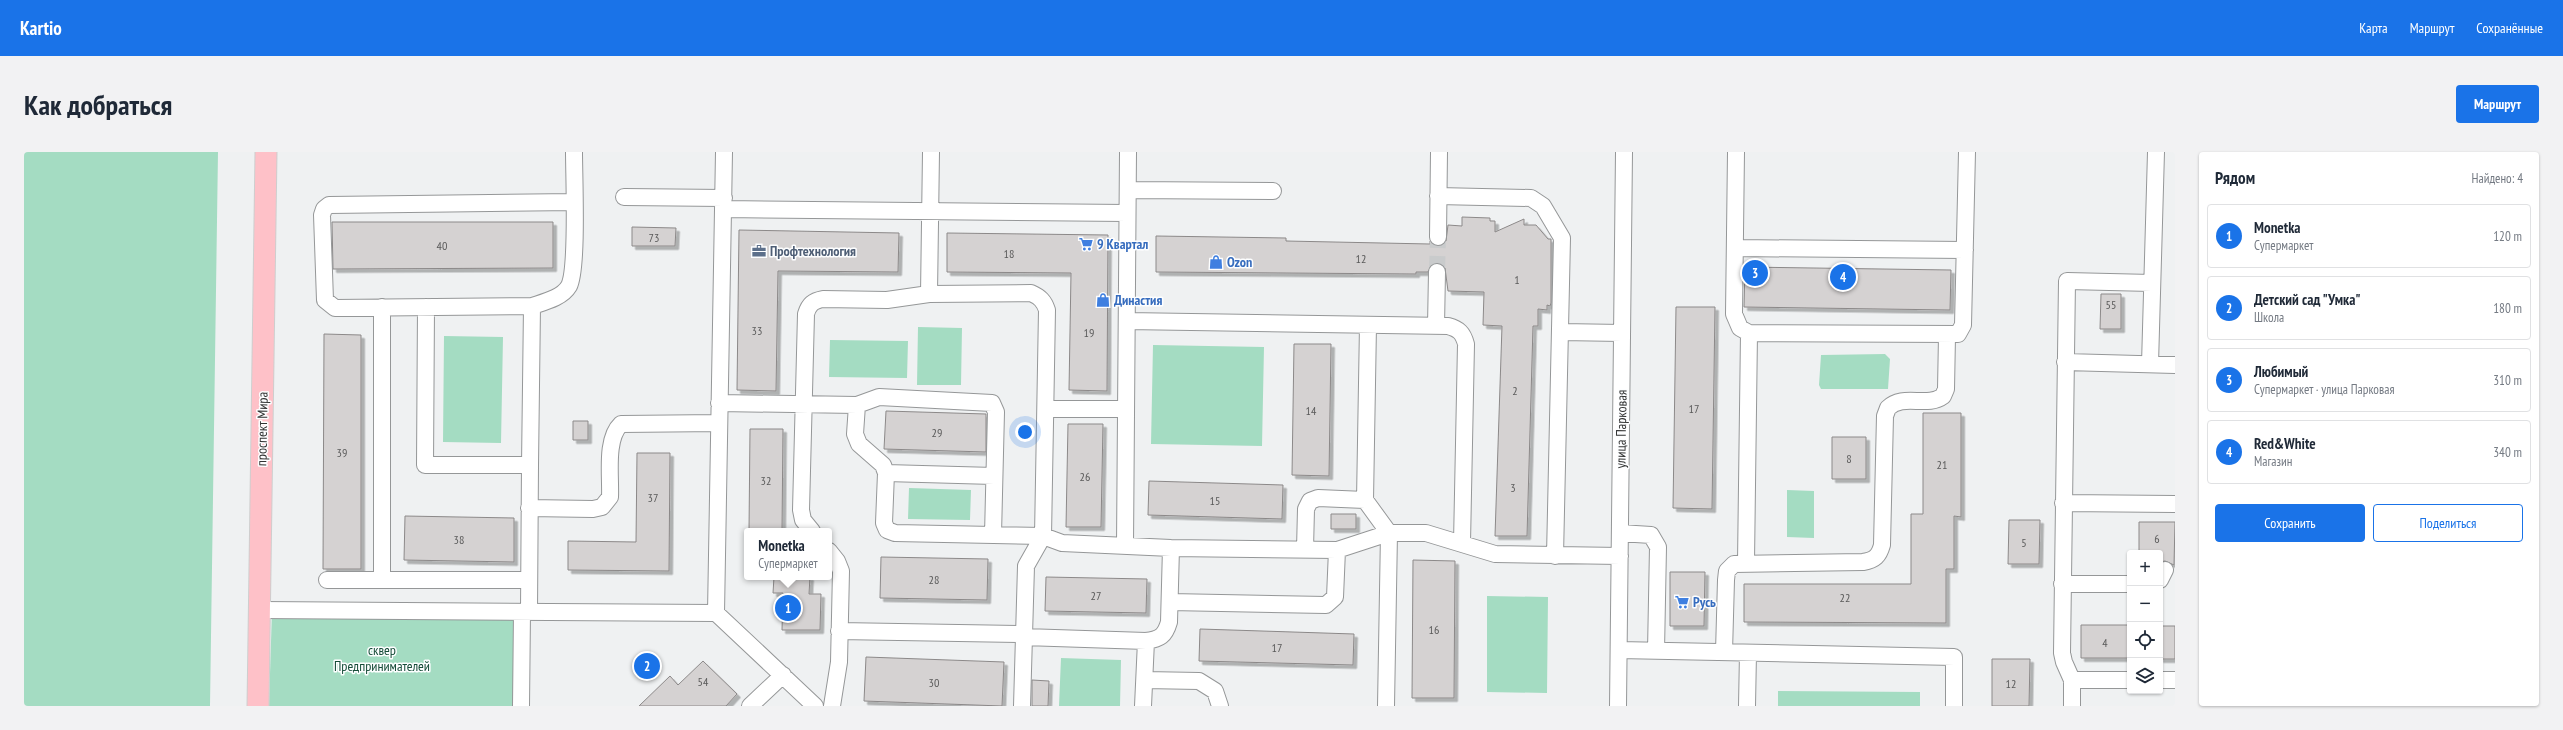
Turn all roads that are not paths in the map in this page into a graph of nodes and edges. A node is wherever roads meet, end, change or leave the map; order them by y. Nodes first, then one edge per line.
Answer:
1 (266, 152) edge
2 (574, 152) edge
3 (724, 152) edge
4 (931, 152) edge
5 (1128, 152) edge
6 (1439, 152) edge
7 (1624, 152) edge
8 (1736, 152) edge
9 (1967, 152) edge
10 (2156, 152) edge
11 (1128, 190) junction
12 (1274, 191) dead end
13 (1438, 196) junction
14 (624, 197) dead end
15 (574, 202) junction
16 (724, 203) junction
17 (929, 211) junction
18 (1127, 213) junction
19 (1438, 238) tunnel mouth
20 (1735, 248) junction
21 (1965, 250) junction
22 (1437, 272) tunnel mouth
23 (2152, 283) junction
24 (929, 294) junction
25 (532, 306) junction
26 (382, 307) junction
27 (426, 307) junction
28 (1127, 320) junction
29 (1368, 325) junction
30 (1436, 326) junction
31 (1561, 332) junction
32 (1622, 333) junction
33 (1749, 333) junction
34 (1947, 336) junction
35 (2065, 362) junction
36 (2150, 364) junction
37 (2175, 365) edge
38 (719, 403) junction
39 (804, 404) junction
40 (857, 405) junction
41 (1046, 409) junction
42 (1126, 410) junction
43 (719, 423) junction
44 (530, 465) junction
45 (886, 473) junction
46 (994, 476) junction
47 (1365, 500) junction
48 (2063, 503) junction
49 (2175, 504) edge
50 (529, 508) junction
51 (810, 528) edge
52 (1620, 533) junction
53 (1389, 534) junction
54 (993, 535) junction
55 (1043, 536) junction
56 (1462, 543) junction
57 (1125, 545) junction
58 (1171, 548) junction
59 (1305, 549) junction
60 (1337, 550) junction
61 (832, 555) edge
62 (1555, 556) junction
63 (1620, 556) junction
64 (1746, 562) junction
65 (327, 580) dead end
66 (382, 580) junction
67 (529, 580) junction
68 (2062, 584) junction
69 (2127, 584) edge
70 (1170, 602) junction
71 (260, 610) junction
72 (525, 612) junction
73 (716, 613) junction
74 (840, 630) junction
75 (1025, 636) junction
76 (1146, 641) junction
77 (1619, 650) junction
78 (1656, 651) junction
79 (1724, 652) junction
80 (1748, 653) junction
81 (783, 675) junction
82 (1145, 680) junction
83 (2072, 680) junction
84 (2127, 680) edge
85 (2163, 680) edge
86 (2175, 680) edge
87 (258, 706) edge
88 (521, 706) edge
89 (750, 706) edge
90 (815, 706) edge
91 (832, 706) edge
92 (1022, 706) edge
93 (1143, 706) edge
94 (1220, 706) edge
95 (1386, 706) edge
96 (1618, 706) edge
97 (1747, 706) edge
98 (1954, 706) edge
99 (2072, 706) edge

1 - 71 main road, проспект Мира
2 - 15 street
3 - 16 street
4 - 17 street
5 - 11 street
6 - 13 street
7 - 32 street, улица Парковая
8 - 20 street
9 - 21 street
10 - 23 street
11 - 12 street
11 - 18 street
13 - 19 street
13 - 31 street
14 - 16 street
15 - 25 street
15 - 26 street
16 - 17 street
16 - 38 street
17 - 18 street
17 - 24 street
18 - 28 street
20 - 21 street
20 - 33 street
21 - 34 street
22 - 30 street
23 - 35 street
23 - 36 street
24 - 39 street
24 - 41 street
25 - 27 street
25 - 44 street
26 - 27 street
26 - 66 street
27 - 44 street
28 - 29 street
28 - 42 street
29 - 30 street
29 - 47 street
30 - 56 street
31 - 32 street
31 - 62 street
32 - 52 street, улица Парковая
33 - 34 street
33 - 64 street
34 - 64 street
35 - 36 street
35 - 48 street
36 - 37 street
38 - 39 street
38 - 43 street
39 - 40 street
39 - 51 street
40 - 45 street
40 - 46 street
41 - 42 street
41 - 55 street
42 - 57 street
43 - 50 street
43 - 73 street
44 - 50 street
45 - 46 street
45 - 54 street
46 - 54 street
47 - 53 street
47 - 59 street
48 - 49 street
48 - 68 street
50 - 67 street
52 - 63 street, улица Парковая
52 - 78 street
53 - 56 street
53 - 60 street
53 - 95 street
54 - 55 street
55 - 57 street
55 - 75 street
56 - 62 street
57 - 58 street
58 - 59 street
58 - 70 street
59 - 60 street
60 - 70 street
61 - 74 street
62 - 63 street
63 - 77 street, улица Парковая
64 - 79 street
65 - 66 street
66 - 67 street
67 - 72 street
68 - 69 street
68 - 83 street
70 - 76 street
71 - 72 street
71 - 87 main road, проспект Мира
72 - 73 street
72 - 88 street
73 - 81 street
74 - 75 street
74 - 91 street
75 - 76 street
75 - 92 street
76 - 82 street
77 - 78 street
77 - 96 street, улица Парковая
78 - 79 street
79 - 80 street
80 - 97 street
80 - 98 street
81 - 89 street
81 - 90 street
82 - 93 street
82 - 94 street
83 - 84 street
83 - 99 street
85 - 86 street

